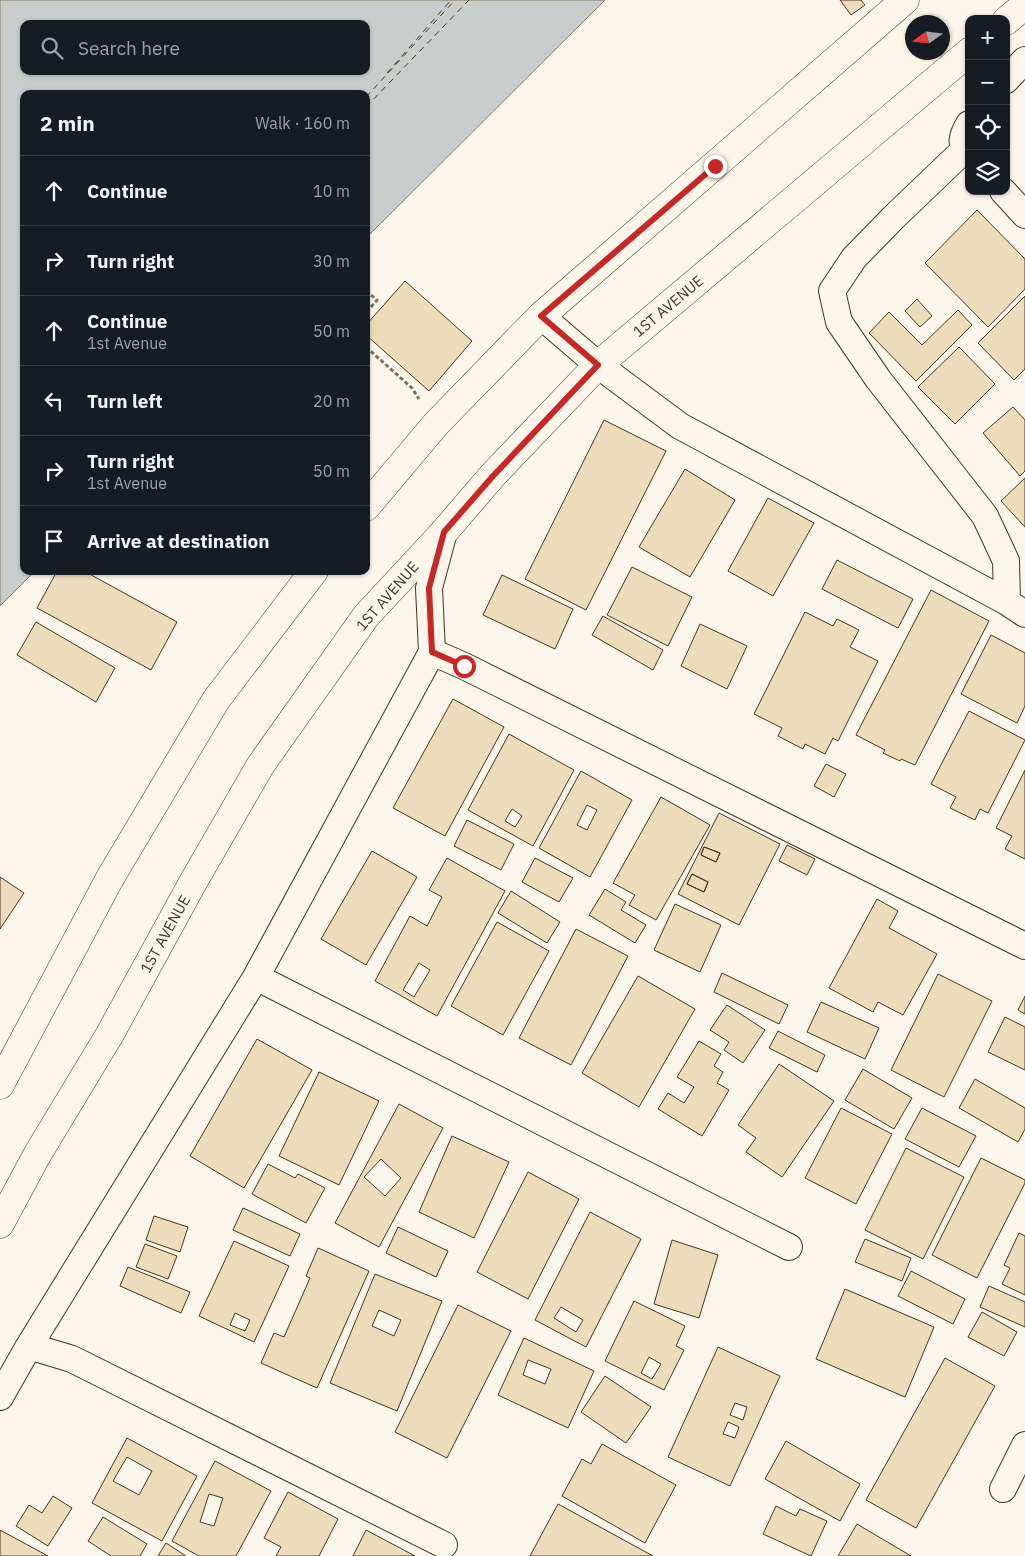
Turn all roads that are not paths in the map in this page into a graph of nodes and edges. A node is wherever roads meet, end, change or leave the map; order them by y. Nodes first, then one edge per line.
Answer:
1 (905, 0) edge
2 (1025, 5) edge
3 (1010, 18) edge
4 (965, 55) edge
5 (1025, 60) edge
6 (1010, 76) edge
7 (965, 131) edge
8 (965, 148) edge
9 (965, 153) edge
10 (1007, 195) edge
11 (1025, 215) edge
12 (541, 316) junction
13 (598, 365) junction
14 (370, 501) edge
15 (444, 532) junction
16 (311, 575) edge
17 (1016, 608) edge
18 (432, 652) junction
19 (1025, 946) edge
20 (256, 977) junction
21 (0, 1085) edge
22 (0, 1224) edge
23 (789, 1247) dead end
24 (29, 1346) junction
25 (0, 1397) edge
26 (1025, 1445) edge
27 (1003, 1489) dead end
28 (444, 1545) dead end

1 - 12 main road
2 - 3 main road
4 - 13 main road, 1ST AVENUE
5 - 6 street
7 - 8 street
9 - 17 street
10 - 11 street
12 - 13 street
12 - 14 main road
13 - 15 main road, 1ST AVENUE
13 - 17 street
15 - 18 street
15 - 22 main road, 1ST AVENUE
16 - 21 main road
18 - 19 street
18 - 20 street
20 - 23 street
20 - 24 street
24 - 25 street
24 - 28 street
26 - 27 street

